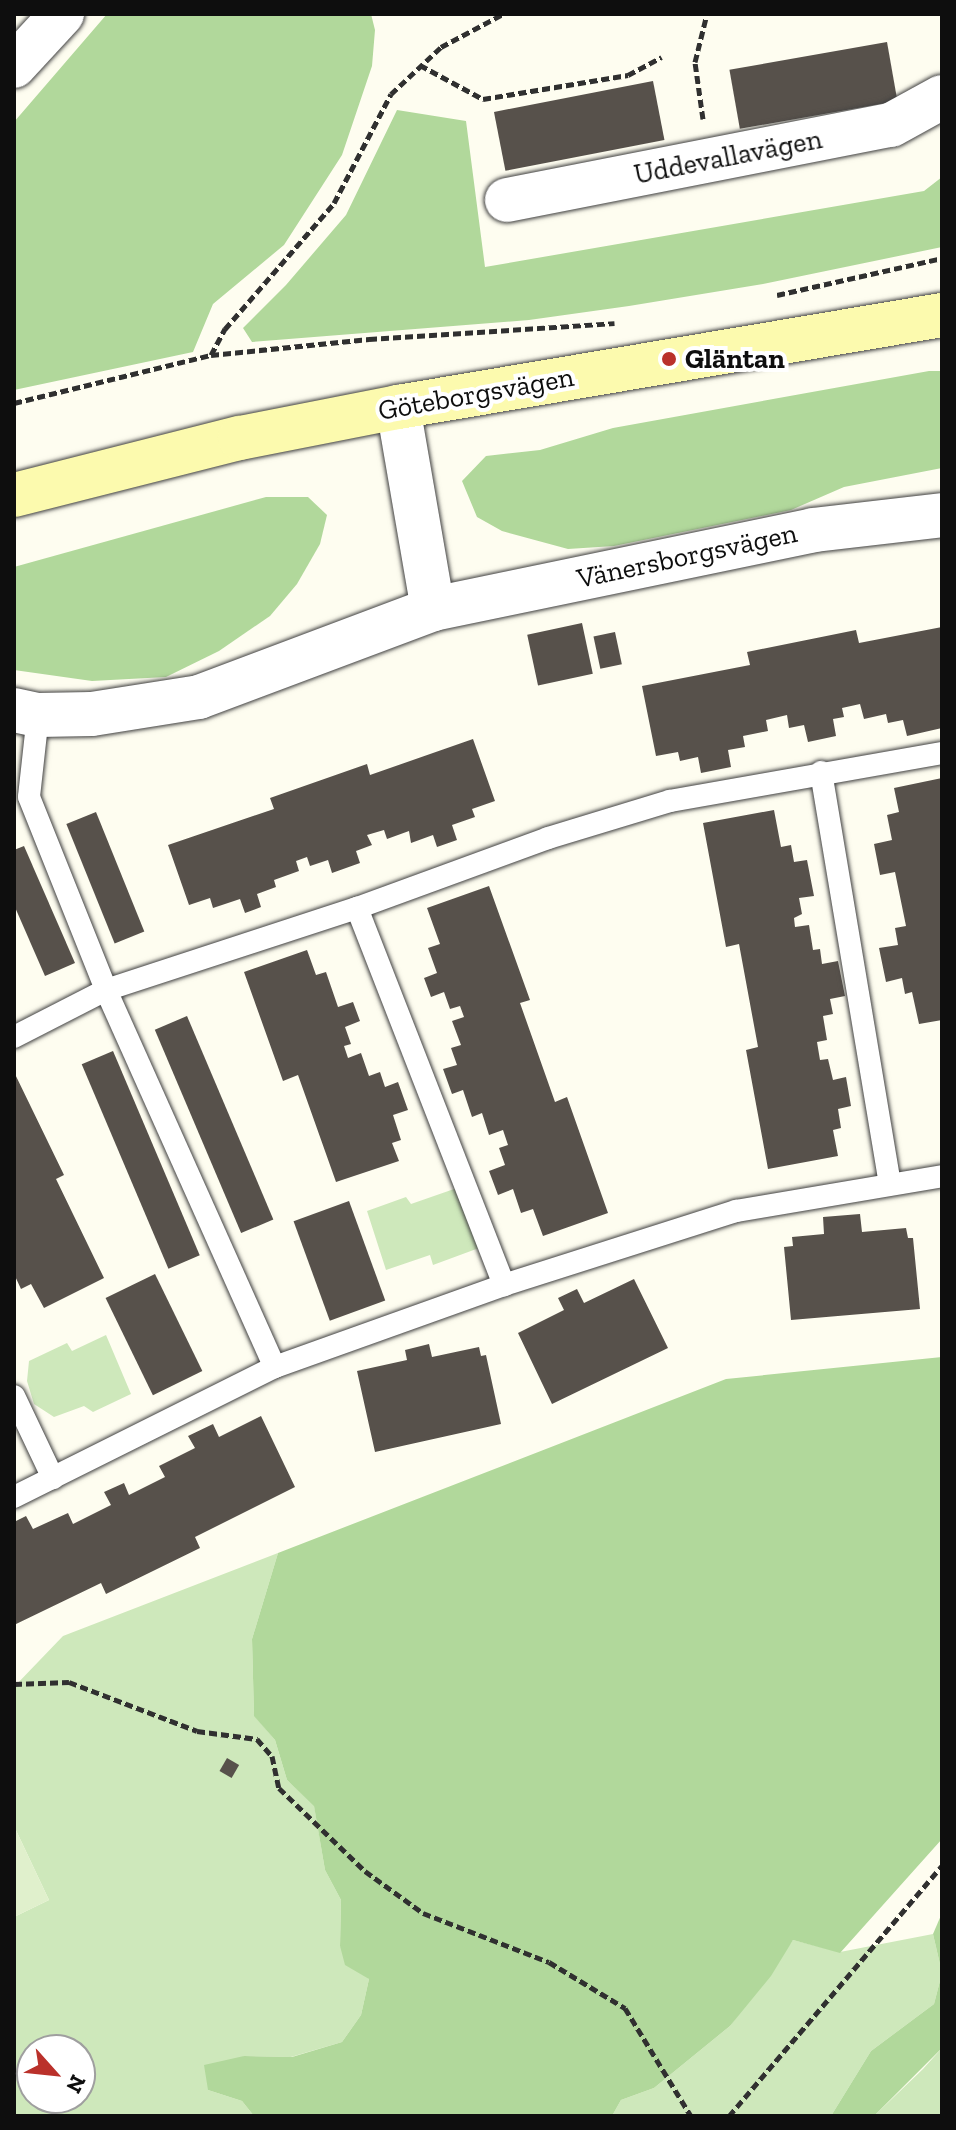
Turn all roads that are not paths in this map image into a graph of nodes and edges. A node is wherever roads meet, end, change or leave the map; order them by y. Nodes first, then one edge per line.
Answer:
1 (62, 14) edge
2 (14, 66) edge
3 (942, 97) edge
4 (507, 200) dead end
5 (942, 315) edge
6 (398, 407) junction
7 (14, 495) edge
8 (942, 515) edge
9 (433, 609) junction
10 (26, 712) edge
11 (942, 753) edge
12 (821, 772) junction
13 (22, 799) edge
14 (357, 908) junction
15 (106, 990) junction
16 (14, 1037) edge
17 (942, 1176) edge
18 (890, 1184) junction
19 (504, 1285) junction
20 (275, 1367) junction
21 (14, 1396) edge
22 (53, 1478) junction
23 (14, 1497) edge

1 - 2 street
3 - 4 street, Uddevallavägen
5 - 6 street, Göteborgsvägen
6 - 7 street, Göteborgsvägen
6 - 9 street
8 - 9 street, Vänersborgsvägen
9 - 10 street, Vänersborgsvägen
10 - 13 lane
11 - 12 lane
12 - 14 lane
12 - 18 lane
13 - 15 lane
14 - 15 lane
14 - 19 lane
15 - 16 lane
15 - 20 lane
17 - 18 lane
18 - 19 lane
19 - 20 lane
20 - 22 lane
21 - 22 lane
22 - 23 lane

